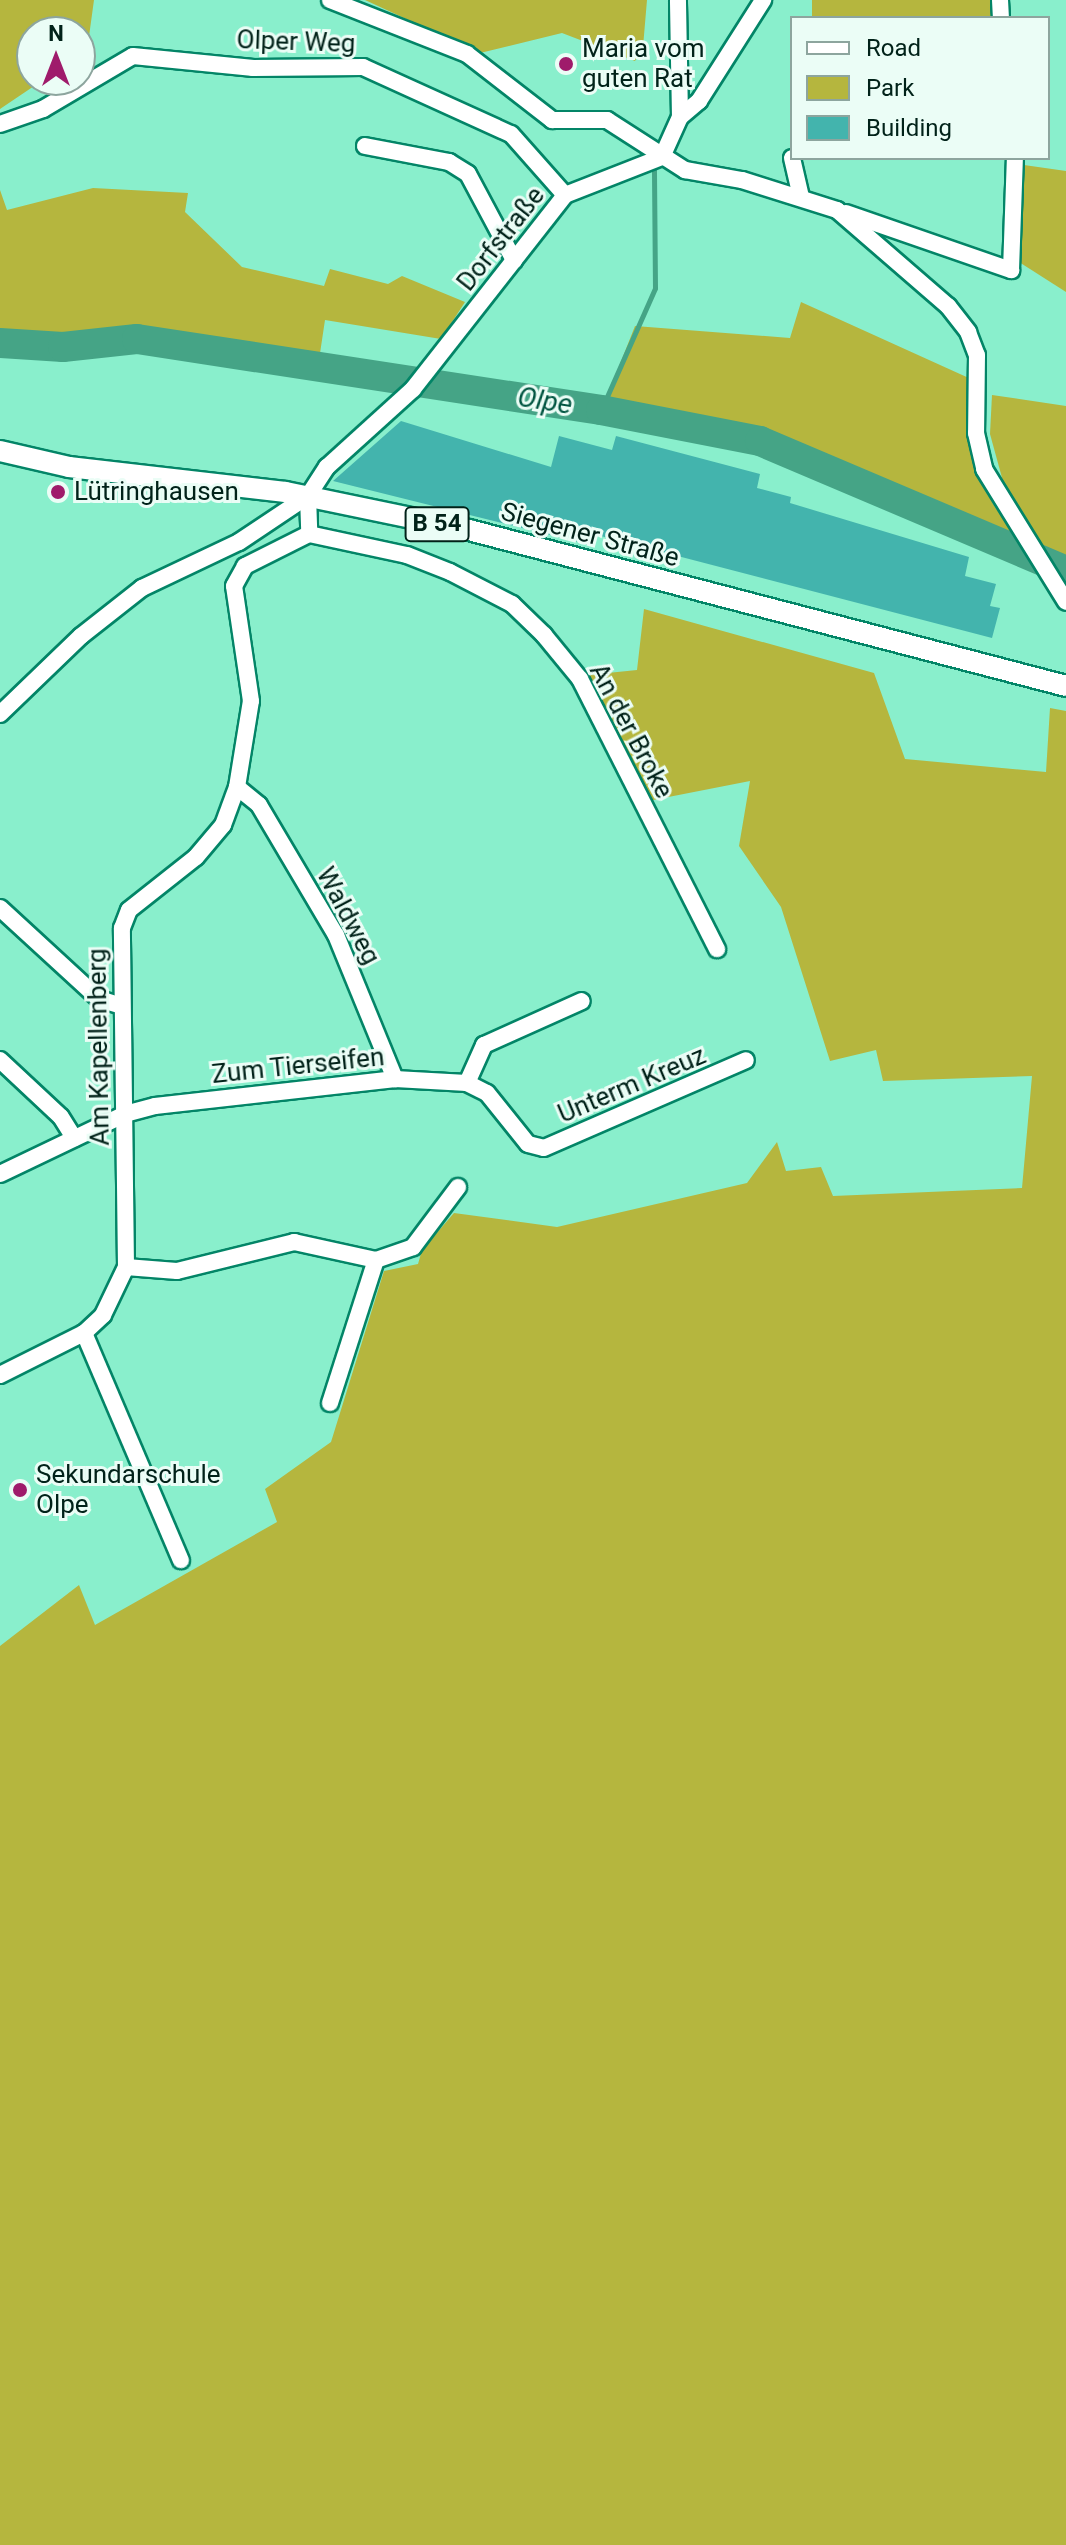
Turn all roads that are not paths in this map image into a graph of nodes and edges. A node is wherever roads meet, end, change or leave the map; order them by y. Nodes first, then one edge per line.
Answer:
1 (330, 0) edge
2 (678, 0) edge
3 (763, 0) edge
4 (680, 117) junction
5 (0, 124) edge
6 (365, 146) dead end
7 (662, 157) junction
8 (792, 160) edge
9 (1015, 160) edge
10 (565, 195) junction
11 (801, 196) junction
12 (837, 210) junction
13 (514, 260) junction
14 (0, 451) edge
15 (308, 496) junction
16 (309, 534) junction
17 (1066, 602) edge
18 (1066, 686) edge
19 (0, 714) edge
20 (237, 787) junction
21 (0, 908) edge
22 (717, 949) dead end
23 (582, 1001) dead end
24 (119, 1005) junction
25 (0, 1060) edge
26 (746, 1060) dead end
27 (395, 1079) junction
28 (467, 1083) junction
29 (125, 1114) junction
30 (74, 1138) junction
31 (0, 1174) edge
32 (458, 1187) dead end
33 (376, 1260) junction
34 (126, 1267) junction
35 (84, 1333) junction
36 (0, 1375) edge
37 (330, 1403) dead end
38 (181, 1560) dead end

1 - 7 street
2 - 4 street
3 - 4 street
4 - 7 street
5 - 10 street, Olper Weg
6 - 13 street
7 - 10 street, Dorfstraße
7 - 11 street
8 - 11 street
9 - 12 street
10 - 13 street, Dorfstraße
11 - 12 street
12 - 17 street
13 - 15 street, Dorfstraße
14 - 15 main road, Siegener Straße / B 54
15 - 16 street
15 - 18 main road, Siegener Straße / B 54
15 - 19 street, Dorfstraße
16 - 20 street, Am Kapellenberg
16 - 22 street, An der Broke
20 - 24 street, Am Kapellenberg
20 - 27 street, Waldweg
21 - 24 street
23 - 28 street
24 - 29 street, Am Kapellenberg
25 - 30 street
26 - 28 street, Unterm Kreuz
27 - 28 street, Zum Tierseifen
27 - 29 street, Zum Tierseifen
29 - 30 street, Zum Tierseifen
29 - 34 street, Am Kapellenberg
30 - 31 street, Zum Tierseifen
32 - 33 street
33 - 34 street
33 - 37 street
34 - 35 street
35 - 36 street
35 - 38 street

